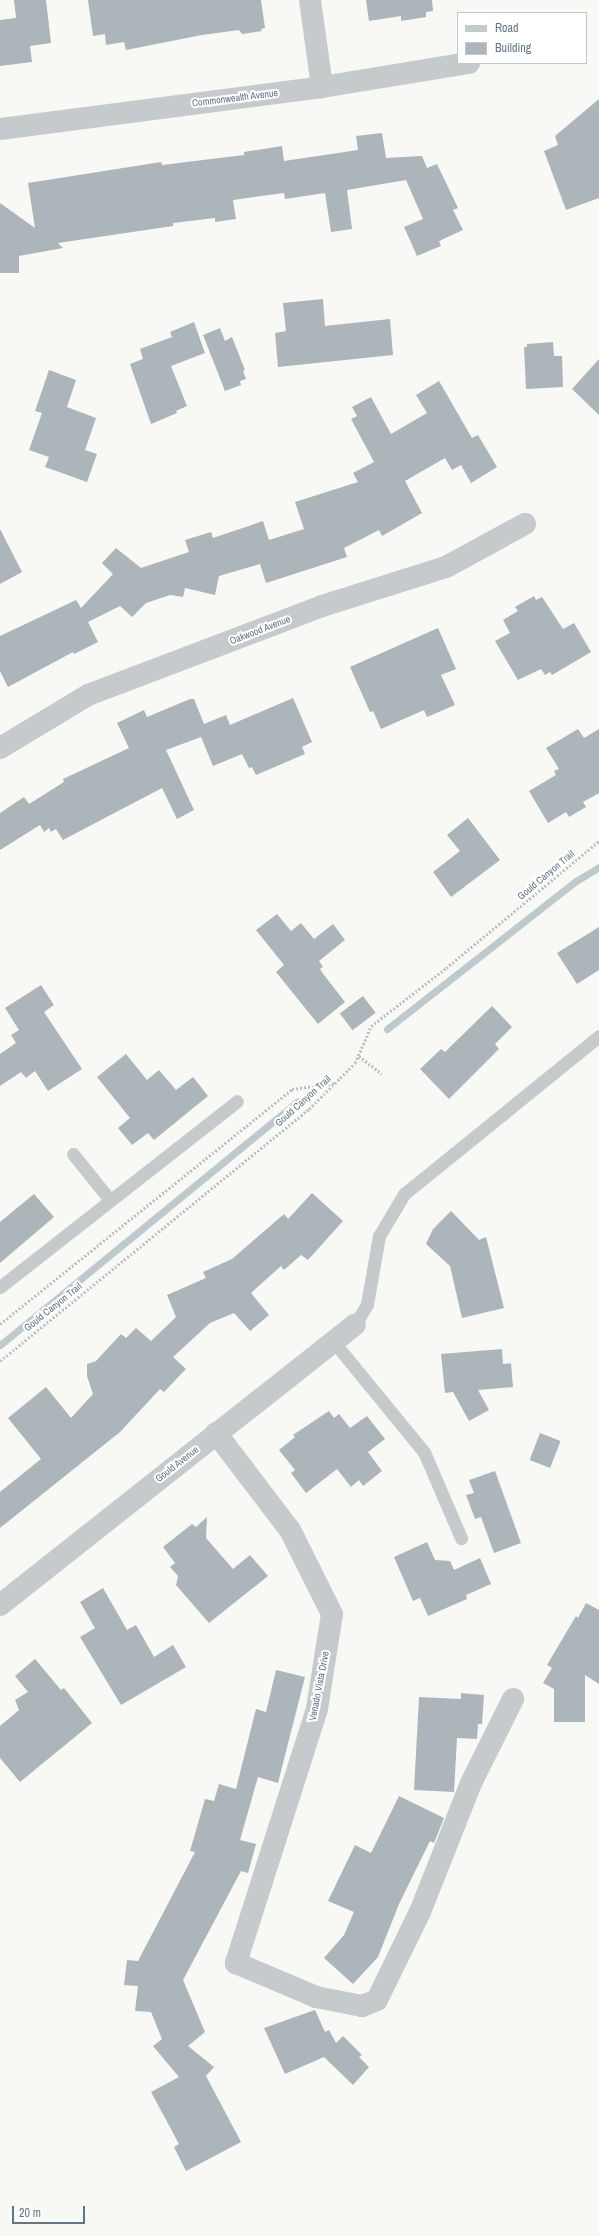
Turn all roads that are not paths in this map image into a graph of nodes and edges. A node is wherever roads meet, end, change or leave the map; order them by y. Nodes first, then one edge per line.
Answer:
1 (310, 0) edge
2 (463, 64) edge
3 (322, 86) junction
4 (0, 129) edge
5 (525, 524) dead end
6 (0, 748) edge
7 (599, 1036) edge
8 (237, 1101) dead end
9 (72, 1154) dead end
10 (110, 1200) junction
11 (0, 1288) edge
12 (355, 1325) joint
13 (333, 1341) junction
14 (216, 1433) junction
15 (461, 1538) dead end
16 (0, 1605) edge
17 (513, 1699) dead end

1 - 3 street
2 - 3 street, Commonwealth Avenue
3 - 4 street, Commonwealth Avenue
5 - 6 street, Oakwood Avenue
7 - 12 lane
8 - 10 lane
9 - 10 lane
10 - 11 lane
12 - 13 street, Gould Avenue
13 - 14 street, Gould Avenue
13 - 15 lane
14 - 16 street, Gould Avenue
14 - 17 street, Venado Vista Drive

